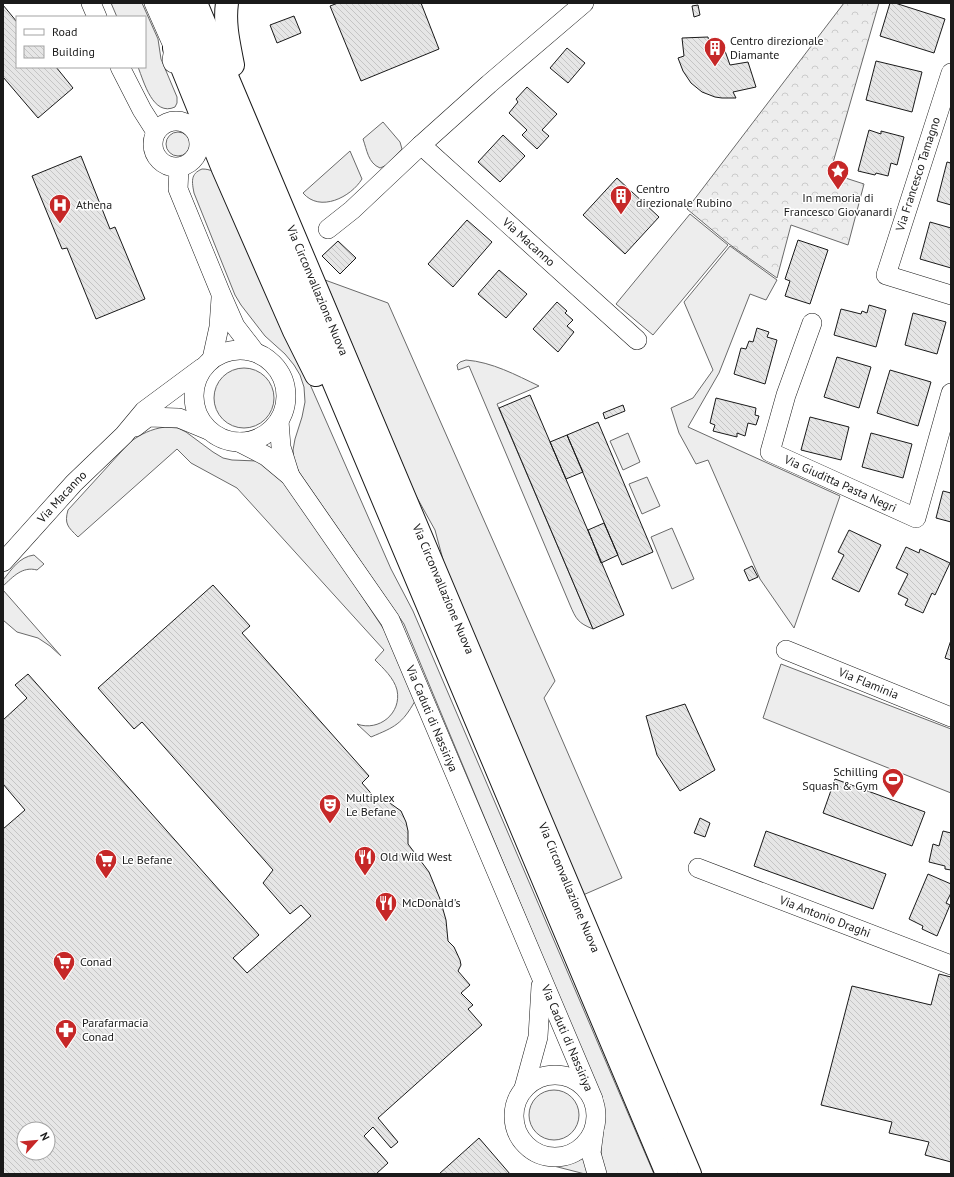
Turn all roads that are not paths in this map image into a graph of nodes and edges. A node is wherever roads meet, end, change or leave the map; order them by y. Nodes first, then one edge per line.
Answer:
1 (90, 3) edge
2 (154, 3) edge
3 (174, 3) edge
4 (196, 3) edge
5 (227, 3) edge
6 (584, 3) edge
7 (96, 16) edge
8 (174, 48) junction
9 (121, 68) edge
10 (951, 73) edge
11 (242, 111) junction
12 (185, 123) junction
13 (156, 132) junction
14 (421, 145) junction
15 (198, 154) junction
16 (179, 168) junction
17 (223, 169) junction
18 (328, 229) dead end
19 (221, 294) junction
20 (951, 295) edge
21 (812, 323) dead end
22 (637, 340) dead end
23 (255, 352) junction
24 (207, 363) junction
25 (951, 393) edge
26 (279, 421) junction
27 (208, 430) junction
28 (124, 435) junction
29 (239, 442) junction
30 (290, 476) junction
31 (397, 532) junction
32 (3, 562) edge
33 (786, 650) dead end
34 (951, 717) edge
35 (698, 868) dead end
36 (951, 965) edge
37 (541, 978) junction
38 (524, 1088) junction
39 (593, 1099) junction
40 (594, 1130) junction
41 (597, 1174) edge
42 (667, 1174) edge
43 (690, 1174) edge

1 - 7 street
2 - 8 street
3 - 31 main road, Via Circonvallazione Nuova
4 - 11 main road, Via Circonvallazione Nuova
5 - 11 main road
6 - 14 street
8 - 12 street
8 - 17 main road
9 - 13 street
10 - 20 street, Via Francesco Tamagno
11 - 43 main road, Via Circonvallazione Nuova
12 - 13 street
12 - 15 street
13 - 16 street
14 - 18 street
14 - 22 street, Via Macanno
15 - 16 street
15 - 17 street
16 - 19 street, Via Macanno
17 - 31 main road
19 - 23 street, Via Macanno
19 - 24 street, Via Macanno
21 - 25 street, Via Giuditta Pasta Negri
23 - 24 street, Via Macanno
23 - 26 street, Via Macanno
24 - 27 street, Via Macanno
24 - 28 street, Via Macanno
26 - 29 street, Via Macanno
26 - 30 street, Via Caduti di Nassiriya
27 - 28 street, Via Macanno
27 - 29 street, Via Macanno
28 - 32 street, Via Macanno
29 - 30 street, Via Caduti di Nassiriya
30 - 37 street, Via Caduti di Nassiriya
31 - 42 main road, Via Circonvallazione Nuova
33 - 34 street, Via Flaminia
35 - 36 street, Via Antonio Draghi
37 - 38 street, Via Caduti di Nassiriya
37 - 39 street, Via Caduti di Nassiriya
38 - 39 street, Via Caduti di Nassiriya
38 - 40 street, Via Caduti di Nassiriya
39 - 40 street, Via Caduti di Nassiriya
40 - 41 street, Via Caduti di Nassiriya

